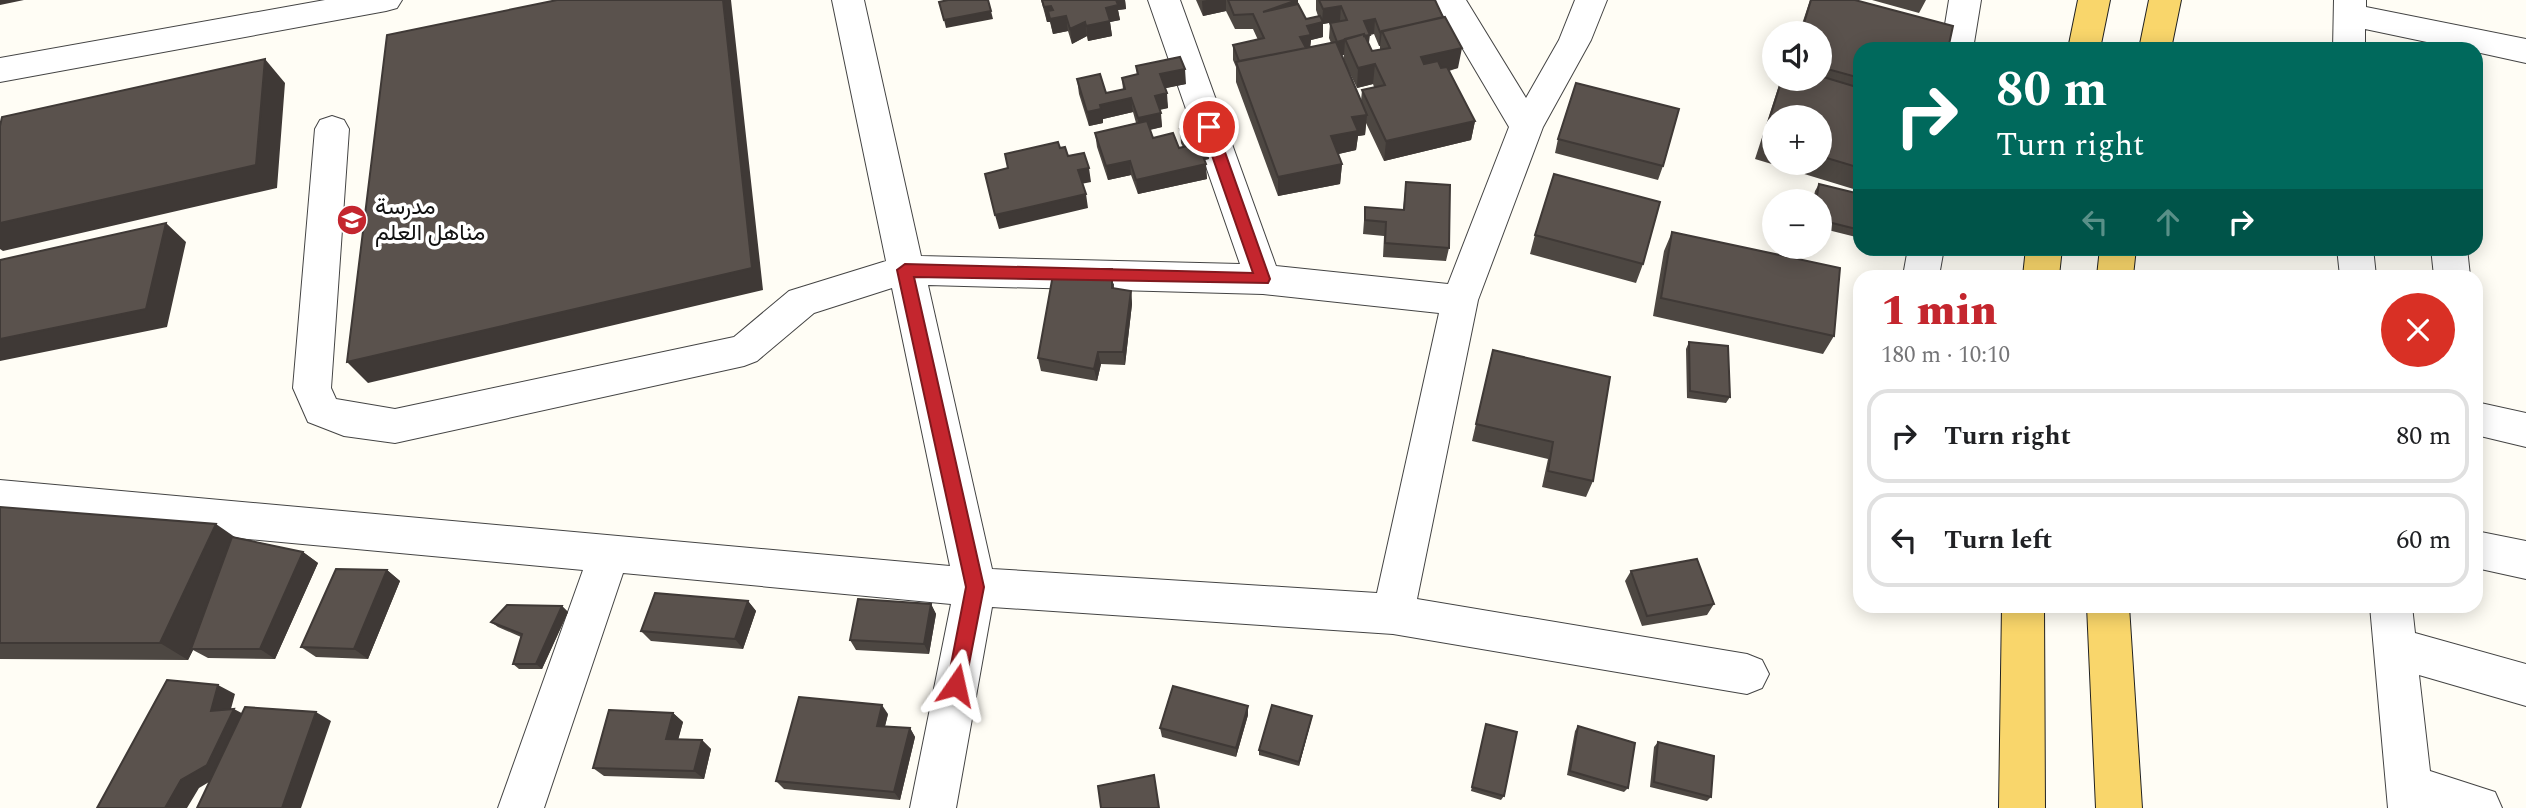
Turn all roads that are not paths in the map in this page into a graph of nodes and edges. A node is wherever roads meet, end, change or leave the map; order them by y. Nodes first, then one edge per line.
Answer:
1 (386, 0) edge
2 (848, 0) edge
3 (1164, 0) edge
4 (1450, 0) edge
5 (1591, 0) edge
6 (1965, 0) edge
7 (2094, 0) edge
8 (2165, 0) edge
9 (2350, 8) edge
10 (2424, 40) edge
11 (1958, 42) edge
12 (2085, 42) edge
13 (2156, 42) edge
14 (2349, 42) edge
15 (2443, 42) edge
16 (2483, 46) edge
17 (2526, 51) edge
18 (0, 70) edge
19 (1526, 127) junction
20 (332, 129) dead end
21 (905, 270) junction
22 (1263, 279) junction
23 (1460, 300) junction
24 (2483, 420) edge
25 (2526, 430) edge
26 (0, 498) edge
27 (2483, 551) edge
28 (609, 554) junction
29 (2526, 560) edge
30 (975, 587) junction
31 (2023, 613) edge
32 (2108, 613) edge
33 (2392, 613) edge
34 (1394, 614) junction
35 (2396, 648) junction
36 (1747, 674) dead end
37 (2526, 685) edge
38 (2410, 798) edge
39 (521, 808) edge
40 (933, 808) edge
41 (2022, 808) edge
42 (2119, 808) edge
43 (2479, 808) edge

1 - 18 street
2 - 21 street
3 - 22 street
4 - 19 street
5 - 19 street
6 - 11 street
7 - 12 main road
8 - 13 main road
9 - 10 street
9 - 14 street
10 - 15 street
16 - 17 street
19 - 23 street
20 - 21 street
21 - 22 street
21 - 30 street
22 - 23 street
23 - 34 street
24 - 25 street
26 - 28 street
27 - 29 street
28 - 30 street
28 - 39 street
30 - 34 street
30 - 40 street
31 - 41 main road
32 - 42 main road
33 - 35 street
34 - 36 street
35 - 37 street
35 - 38 street
38 - 43 street

